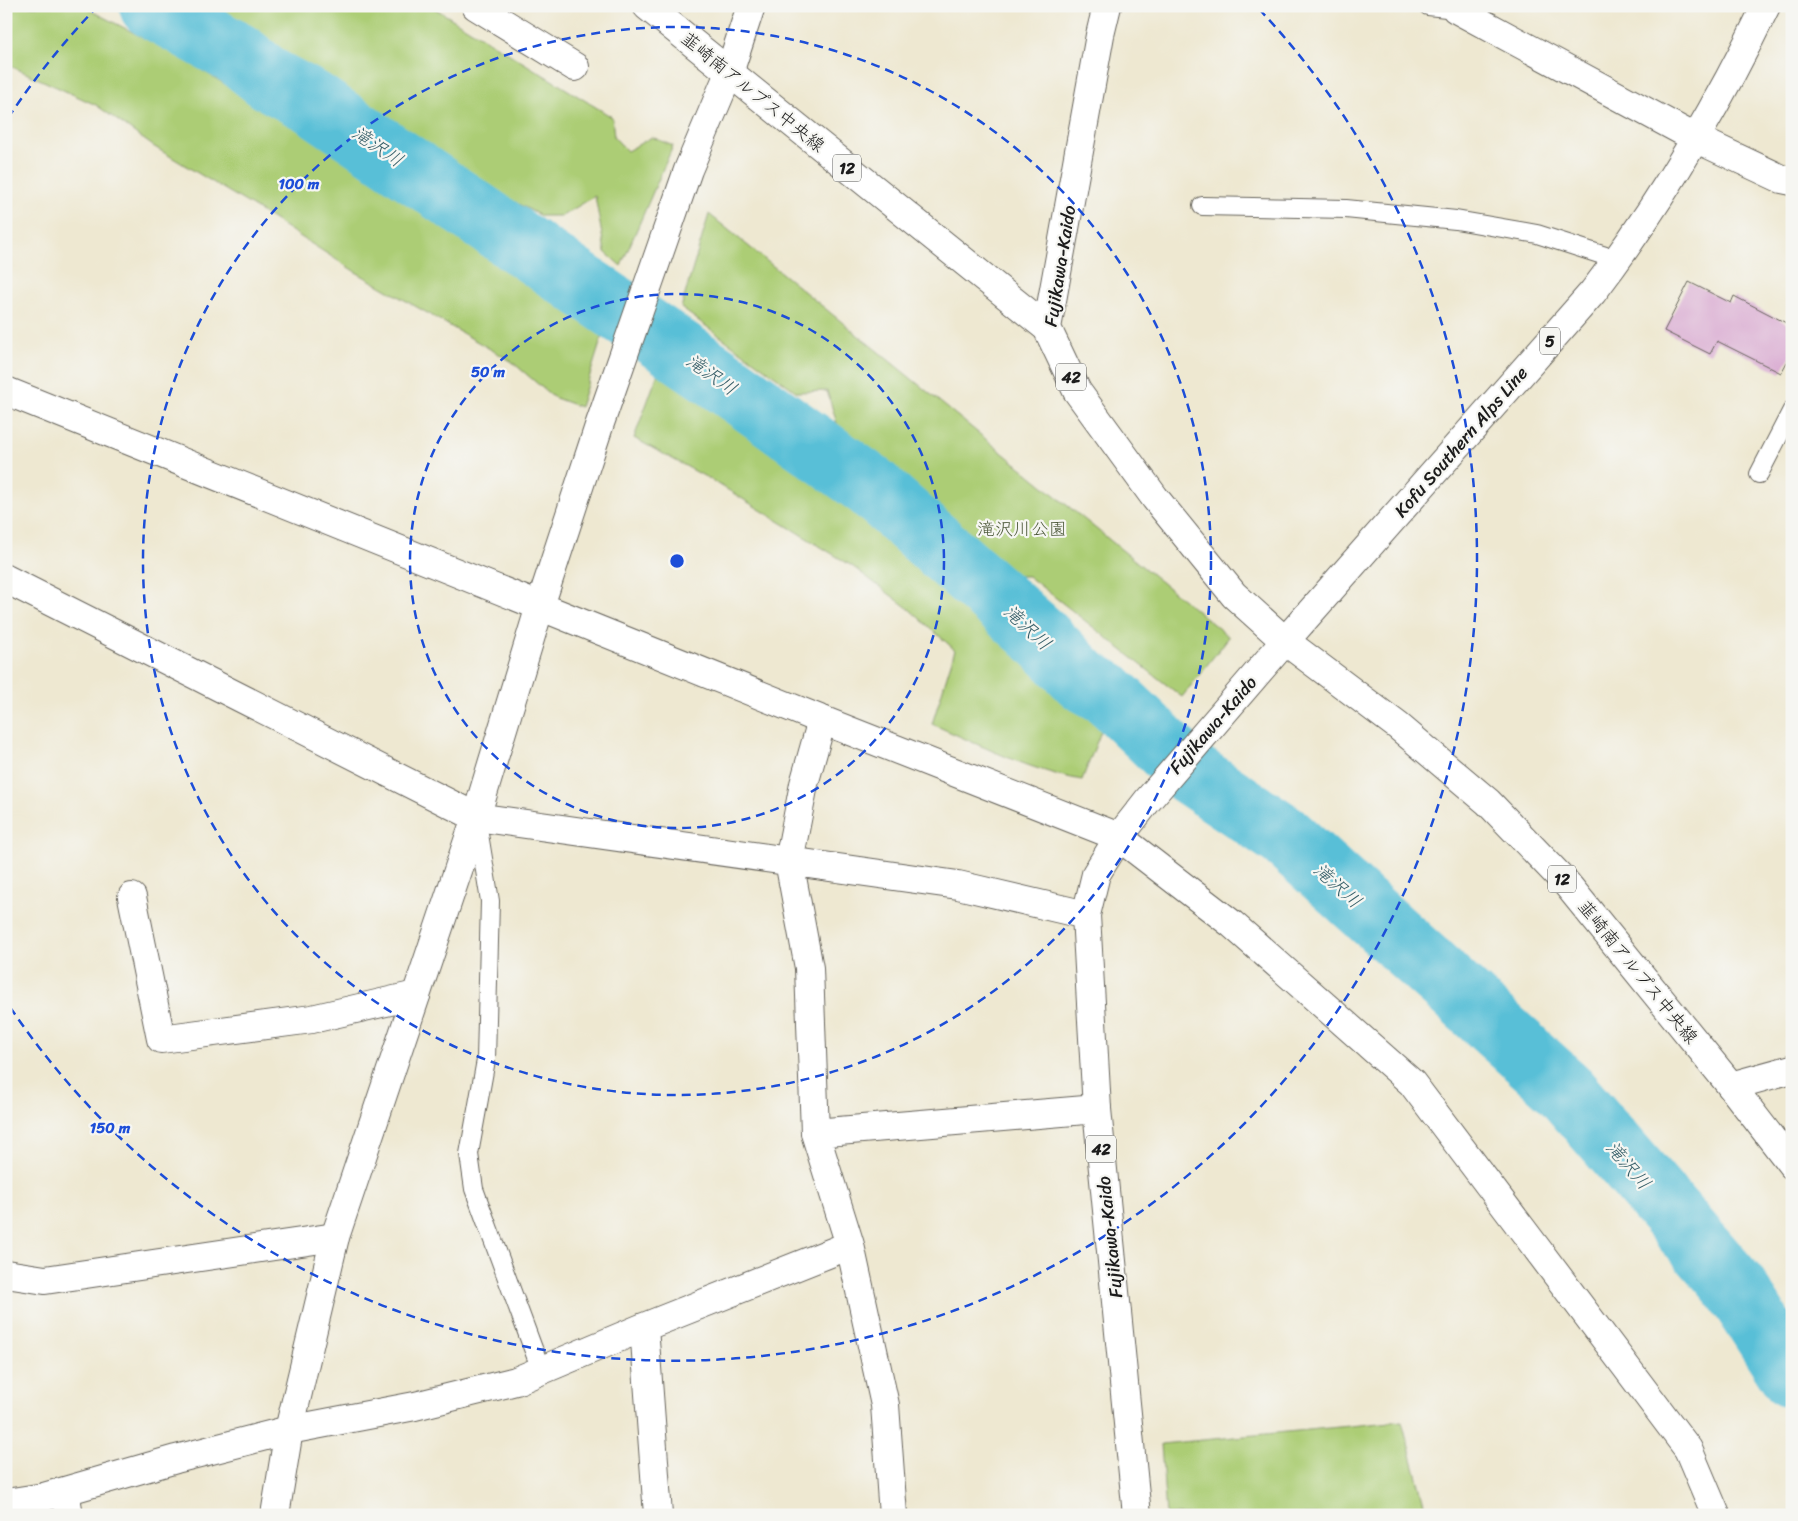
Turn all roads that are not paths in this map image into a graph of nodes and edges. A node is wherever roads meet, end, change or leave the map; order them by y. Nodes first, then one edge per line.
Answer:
1 (476, 6) edge
2 (647, 6) edge
3 (1107, 6) edge
4 (1428, 6) edge
5 (1766, 6) edge
6 (1456, 8) edge
7 (745, 11) edge
8 (575, 68) dead end
9 (729, 73) junction
10 (1697, 139) junction
11 (1792, 181) edge
12 (1202, 206) dead end
13 (1618, 260) junction
14 (1047, 328) junction
15 (6, 391) edge
16 (1792, 410) edge
17 (1759, 474) dead end
18 (6, 579) edge
19 (540, 606) junction
20 (1285, 641) junction
21 (822, 720) junction
22 (476, 817) junction
23 (1118, 837) junction
24 (789, 861) junction
25 (132, 897) dead end
26 (1086, 915) junction
27 (416, 996) junction
28 (1792, 1069) edge
29 (1731, 1086) junction
30 (1097, 1109) junction
31 (815, 1133) junction
32 (1792, 1165) edge
33 (335, 1237) junction
34 (850, 1245) junction
35 (6, 1274) edge
36 (644, 1327) junction
37 (541, 1370) junction
38 (289, 1430) junction
39 (6, 1503) edge
40 (67, 1503) edge
41 (275, 1515) edge
42 (658, 1515) edge
43 (892, 1515) edge
44 (1137, 1515) edge
45 (1716, 1515) edge

1 - 8 street
2 - 9 street, 韮崎南アルプス中央線 / 12
3 - 14 street, Fujikawa-Kaido
4 - 6 lane
5 - 10 street, Kofu Southern Alps Line / 5
6 - 10 street
7 - 9 street
9 - 14 street, 韮崎南アルプス中央線 / 12
9 - 19 street
10 - 11 street
10 - 13 street, Kofu Southern Alps Line / 5
12 - 13 lane
13 - 20 street, Kofu Southern Alps Line / 5
14 - 20 street, Fujikawa-Kaido / 42
15 - 19 street
16 - 17 lane
18 - 22 street
19 - 21 street
19 - 22 street
20 - 23 street, Fujikawa-Kaido / 42
20 - 29 street, 韮崎南アルプス中央線 / 12
21 - 23 street
21 - 24 street
22 - 24 street
22 - 27 street
22 - 37 lane
23 - 26 street, Fujikawa-Kaido / 42
23 - 45 street
24 - 26 street
24 - 31 street
25 - 27 street
26 - 30 street, Fujikawa-Kaido / 42
27 - 33 street
28 - 29 street
29 - 32 street, 韮崎南アルプス中央線 / 12
30 - 31 street
30 - 44 street, Fujikawa-Kaido / 42
31 - 34 street
33 - 35 street
33 - 38 street
34 - 36 street
34 - 43 street
36 - 37 street
36 - 42 street
37 - 38 street
38 - 40 street
38 - 41 street
39 - 40 street

